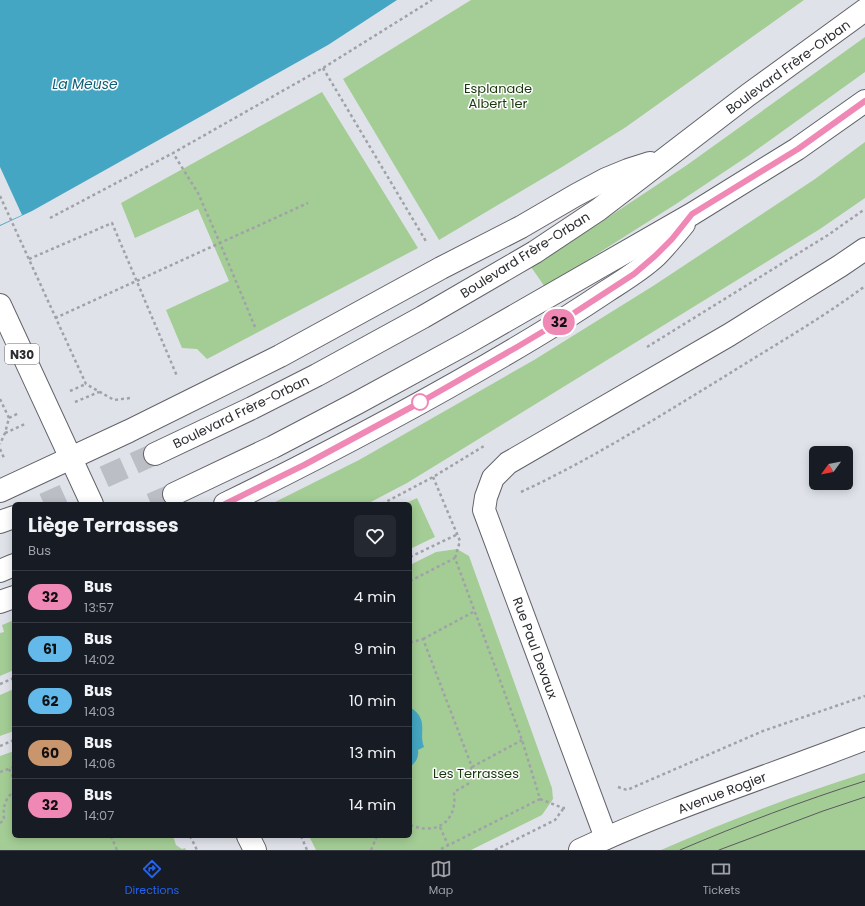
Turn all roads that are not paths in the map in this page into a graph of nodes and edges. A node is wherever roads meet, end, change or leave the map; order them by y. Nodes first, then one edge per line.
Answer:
1 (865, 10) edge
2 (865, 101) edge
3 (666, 158) junction
4 (692, 214) junction
5 (865, 249) edge
6 (0, 305) edge
7 (155, 454) tunnel mouth
8 (70, 458) junction
9 (0, 491) edge
10 (174, 494) tunnel mouth
11 (91, 502) edge
12 (229, 502) edge
13 (12, 518) edge
14 (0, 522) edge
15 (12, 566) edge
16 (0, 571) edge
17 (12, 598) edge
18 (0, 602) edge
19 (865, 739) edge
20 (249, 838) edge
21 (606, 838) junction
22 (255, 850) edge
23 (580, 850) edge

1 - 3 main road, Boulevard Frère-Orban
2 - 4 main road
3 - 7 main road, Boulevard Frère-Orban
3 - 8 main road
4 - 10 main road
4 - 12 main road
5 - 21 main road, Rue Paul Devaux
6 - 8 main road, N30
8 - 9 main road
8 - 11 main road
13 - 14 main road
15 - 16 main road
17 - 18 main road
19 - 21 main road, Avenue Rogier
20 - 22 main road
21 - 23 main road, Avenue Rogier

